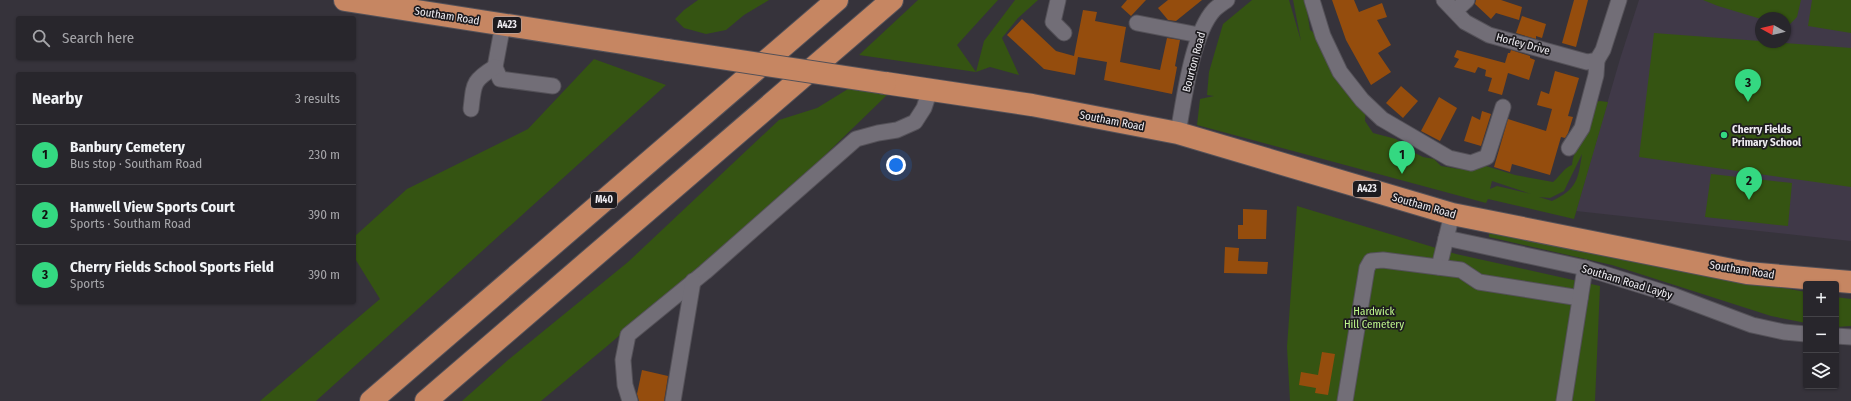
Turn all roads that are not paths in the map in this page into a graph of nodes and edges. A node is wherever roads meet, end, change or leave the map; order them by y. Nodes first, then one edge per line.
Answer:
1 (345, 0) edge
2 (837, 0) edge
3 (892, 0) edge
4 (1058, 0) edge
5 (1226, 0) edge
6 (1312, 0) edge
7 (1444, 0) edge
8 (1467, 0) edge
9 (1618, 0) edge
10 (1455, 11) junction
11 (1138, 23) dead end
12 (503, 24) junction
13 (1064, 33) dead end
14 (1199, 35) junction
15 (1597, 60) junction
16 (495, 67) junction
17 (553, 86) dead end
18 (930, 90) junction
19 (1503, 107) dead end
20 (471, 109) dead end
21 (1178, 133) junction
22 (1569, 148) dead end
23 (1452, 214) junction
24 (1446, 238) junction
25 (1439, 267) junction
26 (1585, 268) junction
27 (693, 281) junction
28 (1851, 282) edge
29 (1580, 298) junction
30 (1803, 334) edge
31 (1839, 336) edge
32 (1851, 337) edge
33 (371, 401) edge
34 (426, 401) edge
35 (630, 401) edge
36 (673, 401) edge
37 (1345, 401) edge
38 (1564, 401) edge

1 - 12 highway, Southam Road / A423
2 - 33 highway, M40
3 - 34 highway
4 - 13 street
5 - 14 street, Bourton Road
6 - 19 street
7 - 10 street, Horley Drive
8 - 10 street
9 - 15 street
10 - 15 street, Horley Drive
11 - 14 street
12 - 16 street
12 - 18 highway, Southam Road / A423, bridge
14 - 21 street, Bourton Road
15 - 22 street
16 - 17 street
16 - 20 street
18 - 21 highway, Southam Road / A423
18 - 27 street
21 - 23 highway, Southam Road / A423
23 - 24 street
23 - 28 highway, Southam Road / A423
24 - 25 street
24 - 26 street, Southam Road Layby
25 - 29 street
25 - 37 street
26 - 29 street
26 - 30 street, Southam Road Layby
27 - 35 street
27 - 36 street
29 - 38 street
31 - 32 street

